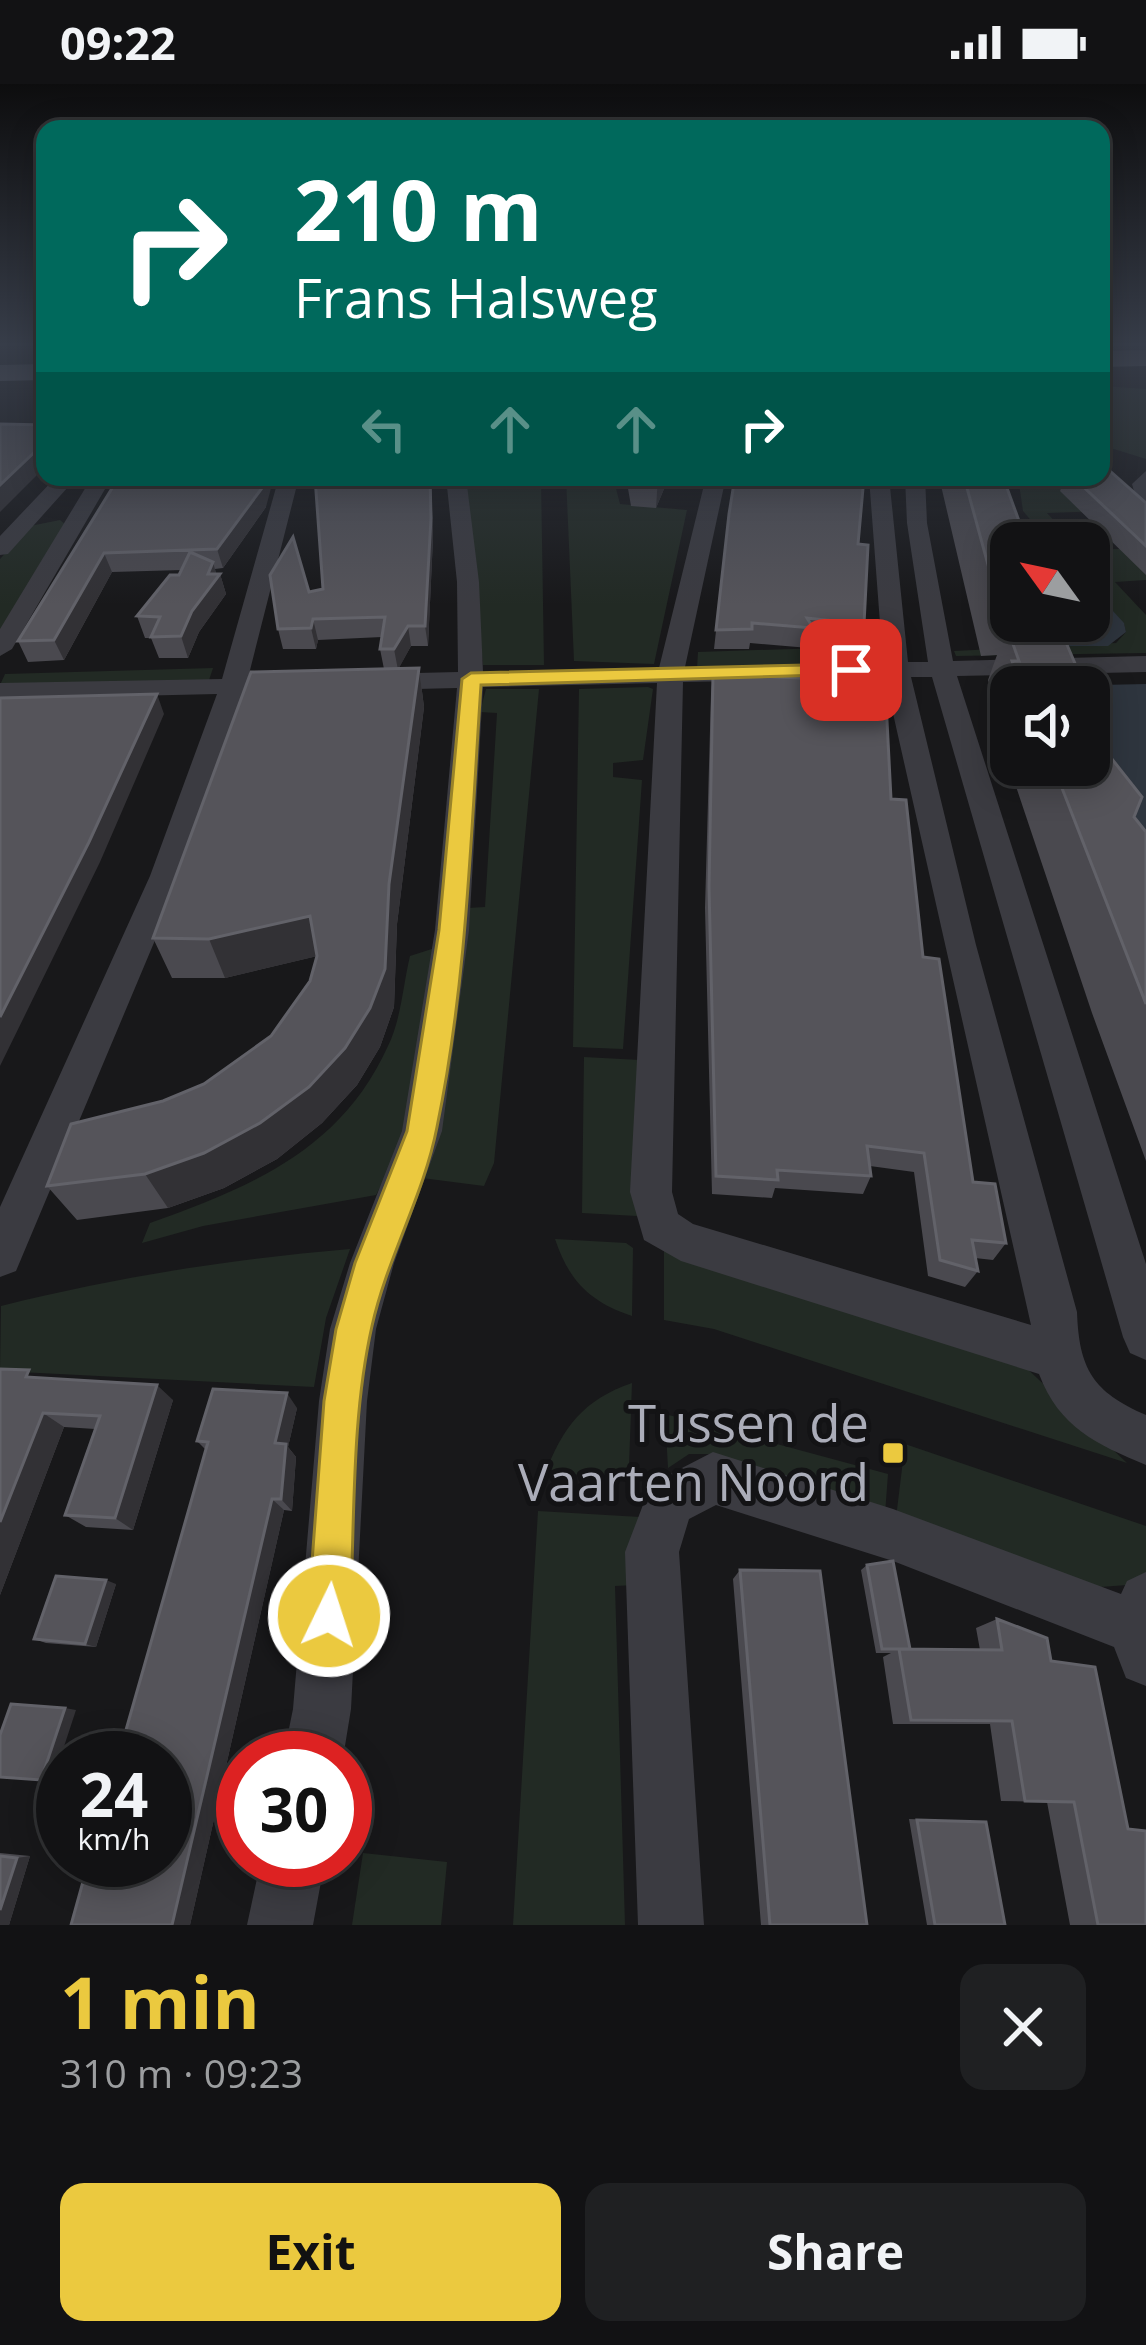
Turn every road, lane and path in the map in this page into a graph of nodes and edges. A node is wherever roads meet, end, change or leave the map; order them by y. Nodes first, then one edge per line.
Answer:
1 (1146, 477) edge
2 (58, 486) edge
3 (97, 486) edge
4 (287, 486) edge
5 (457, 486) edge
6 (714, 486) edge
7 (879, 486) edge
8 (915, 486) edge
9 (1146, 498) edge
10 (29, 517) junction
11 (79, 517) junction
12 (880, 520) junction
13 (917, 523) junction
14 (0, 549) edge
15 (0, 649) edge
16 (1146, 664) edge
17 (942, 668) junction
18 (896, 669) junction
19 (670, 676) junction
20 (471, 679) junction
21 (233, 686) junction
22 (0, 691) edge
23 (959, 945) junction
24 (1025, 949) junction
25 (0, 1256) edge
26 (1146, 1337) edge
27 (1053, 1355) junction
28 (1146, 1441) edge
29 (1143, 1628) edge
30 (318, 1731) edge
31 (288, 1887) edge
32 (280, 1925) edge
33 (671, 1925) edge

1 - 9 street
2 - 10 street
3 - 11 street
4 - 21 street
5 - 20 street
6 - 19 street
7 - 12 street
8 - 13 street
10 - 11 street
10 - 14 street
11 - 15 street
12 - 13 street
12 - 18 street
13 - 17 street
16 - 17 street
17 - 18 street
17 - 24 street
18 - 19 street
18 - 23 street
19 - 20 street
19 - 27 street
20 - 21 street
20 - 30 street
21 - 22 street
21 - 25 street
23 - 24 street
23 - 27 street
24 - 26 street
27 - 28 street
29 - 33 street
31 - 32 street

